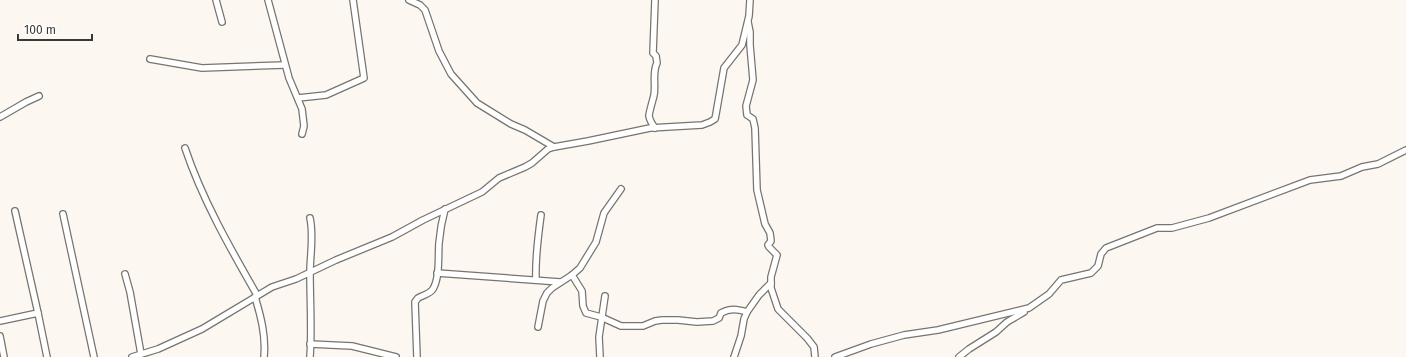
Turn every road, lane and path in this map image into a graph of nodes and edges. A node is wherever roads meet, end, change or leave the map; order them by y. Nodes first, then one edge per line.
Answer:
1 (216, 0) edge
2 (268, 0) edge
3 (353, 0) edge
4 (409, 0) edge
5 (656, 0) edge
6 (750, 0) edge
7 (748, 20) junction
8 (222, 22) dead end
9 (150, 59) dead end
10 (285, 64) junction
11 (38, 96) dead end
12 (298, 98) junction
13 (0, 117) edge
14 (655, 128) junction
15 (302, 134) dead end
16 (554, 147) junction
17 (185, 148) dead end
18 (1406, 150) edge
19 (621, 189) dead end
20 (445, 209) junction
21 (15, 211) dead end
22 (62, 214) dead end
23 (541, 215) dead end
24 (310, 218) dead end
25 (310, 272) junction
26 (437, 273) junction
27 (125, 274) dead end
28 (572, 275) junction
29 (536, 280) junction
30 (560, 282) junction
31 (771, 284) junction
32 (256, 296) junction
33 (605, 296) dead end
34 (1029, 308) junction
35 (747, 312) junction
36 (38, 313) junction
37 (601, 317) junction
38 (0, 321) edge
39 (538, 327) dead end
40 (0, 336) edge
41 (310, 344) junction
42 (141, 354) junction
43 (370, 354) edge
44 (4, 357) edge
45 (47, 357) edge
46 (94, 357) edge
47 (133, 357) edge
48 (264, 357) edge
49 (310, 357) edge
50 (396, 357) edge
51 (417, 357) edge
52 (600, 357) edge
53 (734, 357) edge
54 (815, 357) edge
55 (835, 357) edge
56 (959, 357) edge

1 - 8 street
2 - 10 street
3 - 12 street
4 - 16 street
5 - 14 street
6 - 7 street
7 - 14 street
7 - 31 street
9 - 10 street
10 - 12 street
11 - 13 street
12 - 15 street
14 - 16 street
16 - 20 street
17 - 32 street
18 - 34 street
19 - 28 street
20 - 25 street
20 - 26 street
21 - 36 street
22 - 46 street
23 - 29 street
24 - 25 street
25 - 32 street
25 - 41 street
26 - 29 street
26 - 51 street
27 - 42 street
28 - 30 street
28 - 37 street
29 - 30 street
30 - 39 street
31 - 35 street
31 - 54 street
32 - 42 street
32 - 48 street
33 - 37 street
34 - 55 street
34 - 56 street
35 - 37 street
35 - 53 street
36 - 38 street
36 - 45 street
37 - 52 street
40 - 44 street
41 - 43 street
41 - 49 street
42 - 47 street
43 - 50 street

